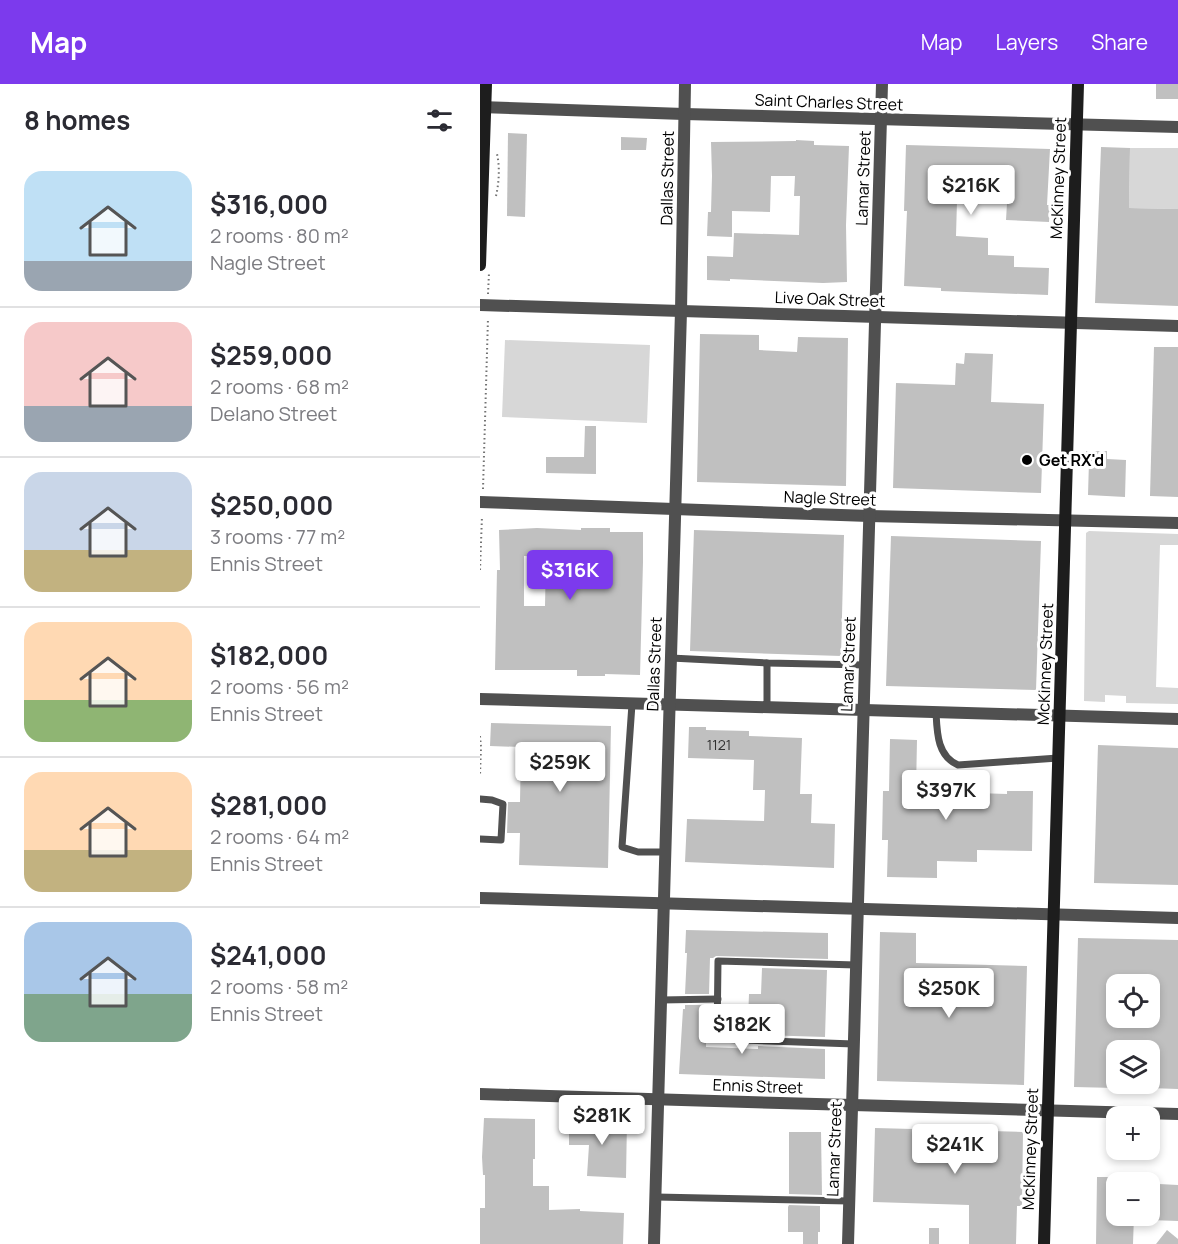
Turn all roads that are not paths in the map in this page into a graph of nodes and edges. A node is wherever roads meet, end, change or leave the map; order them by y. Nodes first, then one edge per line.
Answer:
1 (486, 84) edge
2 (685, 84) edge
3 (882, 84) edge
4 (1077, 84) edge
5 (483, 107) edge
6 (684, 114) junction
7 (881, 120) junction
8 (1076, 124) junction
9 (1178, 127) edge
10 (484, 266) edge
11 (484, 305) edge
12 (681, 311) junction
13 (875, 316) junction
14 (1071, 322) junction
15 (1178, 326) edge
16 (481, 502) edge
17 (675, 508) junction
18 (869, 516) junction
19 (1065, 520) junction
20 (1178, 523) edge
21 (671, 658) junction
22 (767, 663) junction
23 (865, 665) junction
24 (480, 699) edge
25 (633, 704) junction
26 (670, 704) junction
27 (767, 707) junction
28 (864, 710) junction
29 (936, 712) junction
30 (1060, 716) junction
31 (1178, 719) edge
32 (1058, 758) junction
33 (480, 799) edge
34 (480, 839) edge
35 (665, 852) junction
36 (480, 898) edge
37 (664, 904) junction
38 (858, 909) junction
39 (1054, 914) junction
40 (1178, 918) edge
41 (856, 964) junction
42 (718, 999) junction
43 (661, 1000) junction
44 (854, 1044) junction
45 (480, 1094) edge
46 (658, 1099) junction
47 (852, 1106) junction
48 (1048, 1111) junction
49 (1178, 1114) edge
50 (656, 1197) junction
51 (849, 1201) junction
52 (654, 1244) edge
53 (848, 1244) edge
54 (1044, 1244) edge

1 - 5 street
2 - 6 street, Dallas Street
3 - 7 street, Lamar Street
4 - 8 street, McKinney Street
5 - 6 street, Saint Charles Street
5 - 10 street
6 - 7 street, Saint Charles Street
6 - 12 street, Dallas Street
7 - 8 street, Saint Charles Street
7 - 13 street, Lamar Street
8 - 9 street, Saint Charles Street
8 - 14 street, McKinney Street
11 - 12 street, Live Oak Street
12 - 13 street, Live Oak Street
12 - 17 street, Dallas Street
13 - 14 street, Live Oak Street
13 - 18 street, Lamar Street
14 - 15 street, Live Oak Street
14 - 19 street, McKinney Street
16 - 17 street, Nagle Street
17 - 18 street, Nagle Street
17 - 21 street, Dallas Street
18 - 19 street, Nagle Street
18 - 23 street, Lamar Street
19 - 20 street, Nagle Street
19 - 30 street, McKinney Street
21 - 22 lane
21 - 26 street, Dallas Street
22 - 23 lane
22 - 27 lane
23 - 28 street, Lamar Street
24 - 25 street
25 - 26 street
25 - 35 lane
26 - 27 street
26 - 35 street, Dallas Street
27 - 28 street
28 - 29 street
28 - 38 street, Lamar Street
29 - 30 street
29 - 32 lane
30 - 31 street
30 - 32 street, McKinney Street
32 - 39 street, McKinney Street
33 - 34 lane
35 - 37 street, Dallas Street
36 - 37 street
37 - 38 street
37 - 43 street, Dallas Street
38 - 39 street
38 - 41 street, Lamar Street
39 - 40 street
39 - 48 street, McKinney Street
41 - 42 lane
41 - 44 street, Lamar Street
42 - 43 lane
42 - 44 lane
43 - 46 street, Dallas Street
44 - 47 street, Lamar Street
45 - 46 street, Ennis Street
46 - 47 street, Ennis Street
46 - 50 street, Dallas Street
47 - 48 street, Ennis Street
47 - 51 street, Lamar Street
48 - 49 street, Ennis Street
48 - 54 street, McKinney Street
50 - 51 lane
50 - 52 street, Dallas Street
51 - 53 street, Lamar Street

